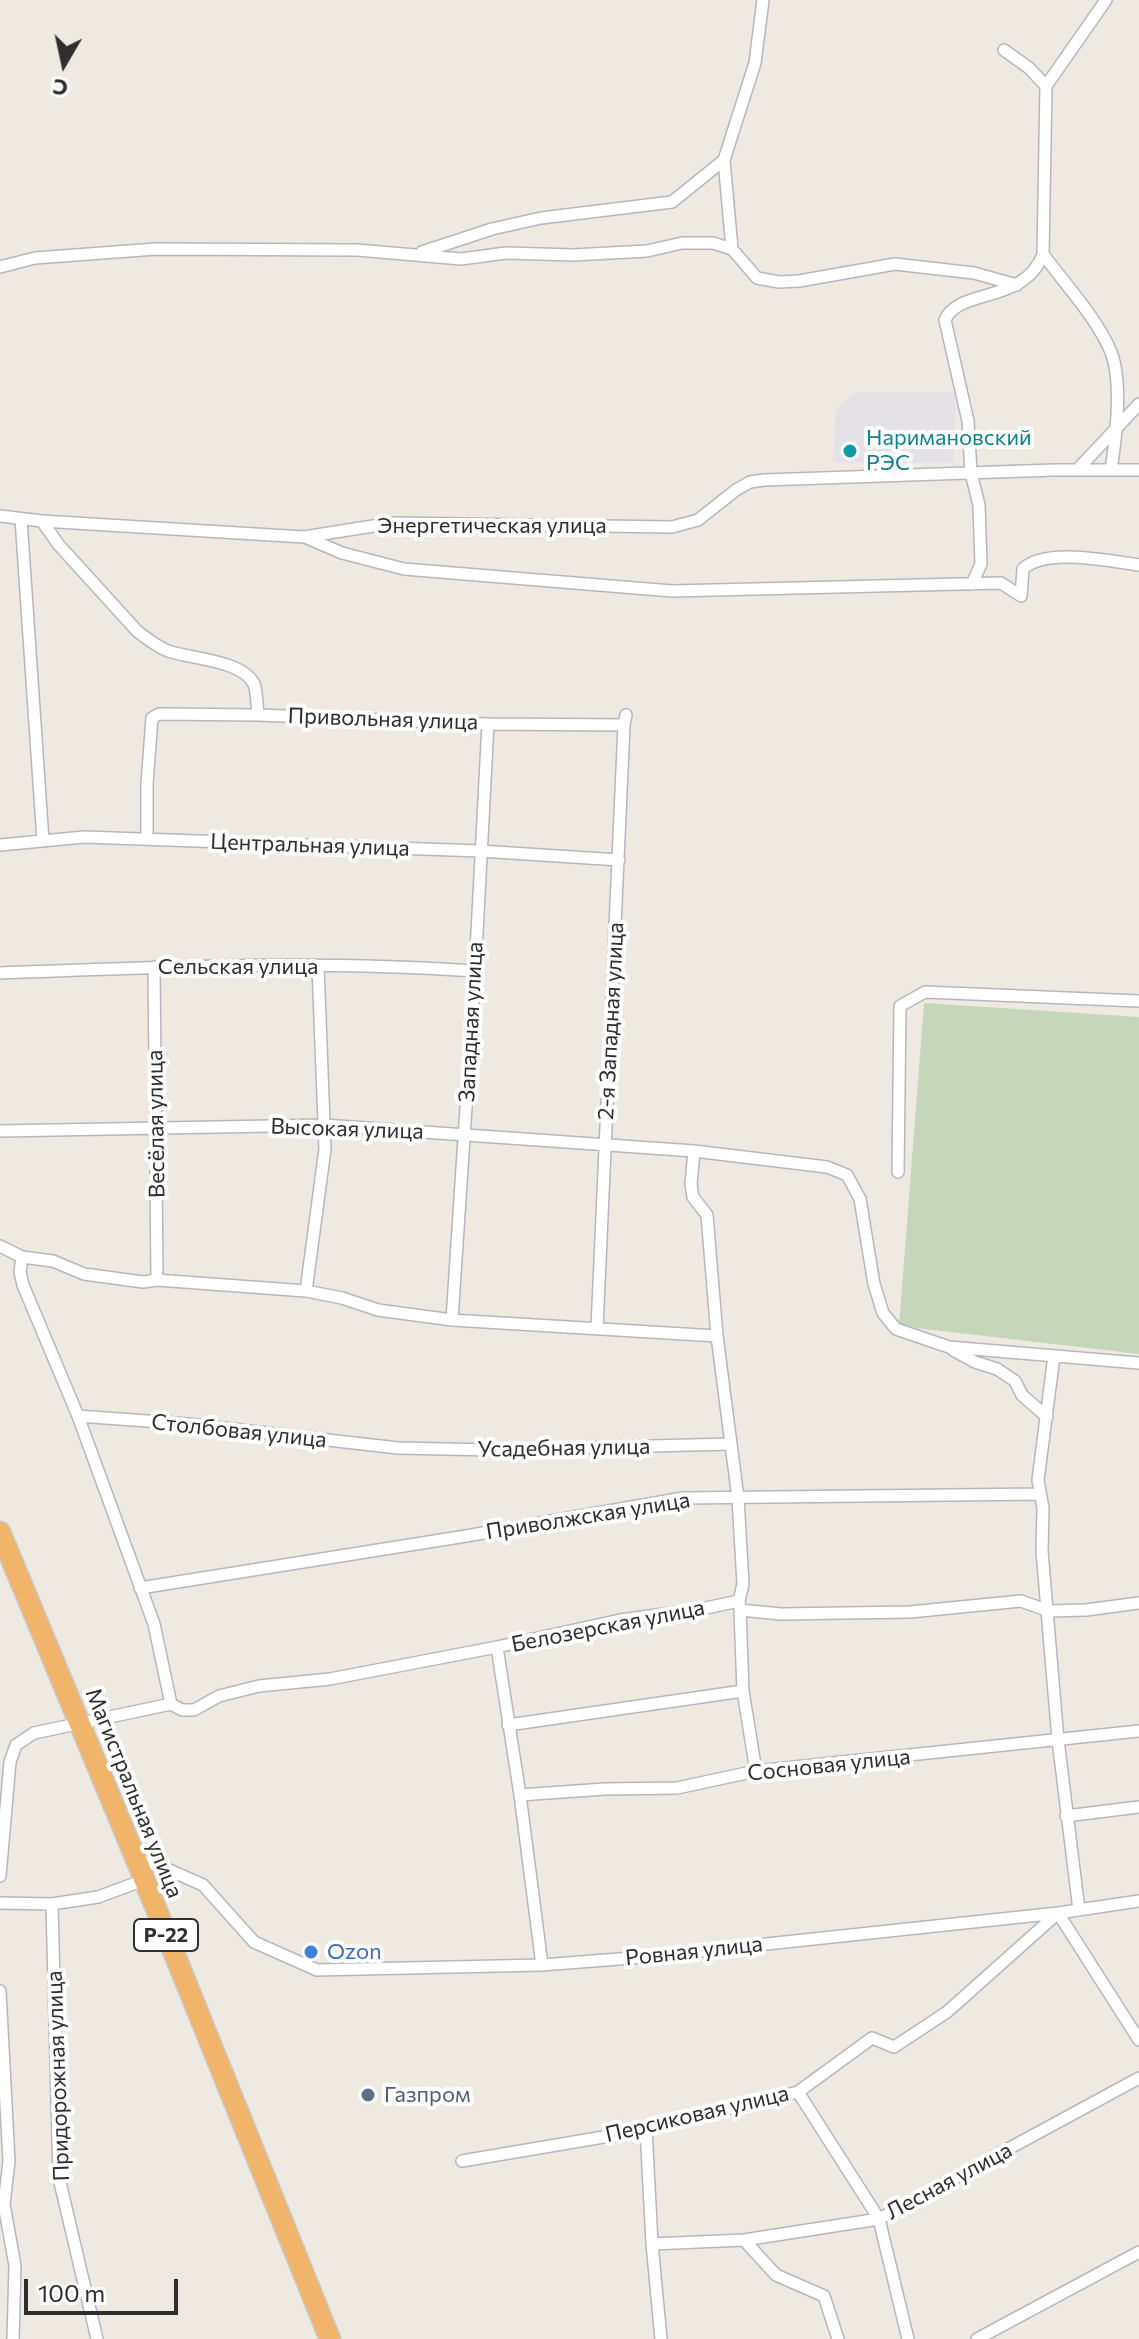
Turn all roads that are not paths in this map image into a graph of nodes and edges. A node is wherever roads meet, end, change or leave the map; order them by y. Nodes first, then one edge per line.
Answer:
1 (763, 0) edge
2 (1106, 0) edge
3 (1004, 50) dead end
4 (1046, 86) junction
5 (724, 160) junction
6 (732, 249) junction
7 (418, 254) junction
8 (1043, 254) junction
9 (0, 267) edge
10 (1017, 285) junction
11 (1139, 404) edge
12 (1118, 427) junction
13 (1077, 470) junction
14 (1111, 470) junction
15 (1139, 470) edge
16 (971, 473) junction
17 (0, 516) edge
18 (21, 519) junction
19 (42, 521) junction
20 (304, 537) junction
21 (981, 564) junction
22 (1139, 565) edge
23 (1001, 583) junction
24 (972, 584) junction
25 (258, 715) junction
26 (625, 720) joint
27 (488, 724) junction
28 (147, 839) junction
29 (43, 841) junction
30 (0, 845) edge
31 (480, 851) junction
32 (619, 860) junction
33 (318, 966) junction
34 (154, 967) junction
35 (475, 971) junction
36 (0, 973) edge
37 (1139, 1001) edge
38 (324, 1125) junction
39 (157, 1129) junction
40 (0, 1131) edge
41 (465, 1134) junction
42 (605, 1144) junction
43 (694, 1151) junction
44 (898, 1172) dead end
45 (0, 1246) edge
46 (22, 1257) junction
47 (157, 1280) junction
48 (306, 1291) junction
49 (452, 1320) junction
50 (597, 1328) junction
51 (717, 1336) junction
52 (949, 1347) junction
53 (1054, 1356) junction
54 (1139, 1363) edge
55 (78, 1416) junction
56 (1047, 1417) junction
57 (730, 1444) junction
58 (398, 1448) joint
59 (1040, 1494) junction
60 (738, 1498) junction
61 (0, 1532) edge
62 (140, 1588) junction
63 (1139, 1603) edge
64 (740, 1605) junction
65 (1049, 1611) junction
66 (497, 1647) junction
67 (743, 1691) junction
68 (171, 1704) junction
69 (79, 1723) junction
70 (508, 1725) junction
71 (1139, 1731) edge
72 (1058, 1740) junction
73 (756, 1771) junction
74 (520, 1795) junction
75 (1139, 1807) edge
76 (1066, 1816) junction
77 (136, 1859) junction
78 (0, 1876) edge
79 (144, 1880) junction
80 (1139, 1901) edge
81 (0, 1903) edge
82 (52, 1904) junction
83 (1079, 1910) junction
84 (1058, 1913) junction
85 (542, 1965) junction
86 (0, 1991) edge
87 (1139, 2040) edge
88 (1139, 2078) edge
89 (798, 2092) junction
90 (646, 2128) junction
91 (462, 2161) dead end
92 (879, 2219) junction
93 (744, 2240) junction
94 (652, 2244) junction
95 (1139, 2252) edge
96 (13, 2339) edge
97 (97, 2339) edge
98 (330, 2339) edge
99 (661, 2339) edge
100 (838, 2339) edge
101 (908, 2339) edge
102 (977, 2339) edge

1 - 5 street
2 - 4 street
3 - 4 street
4 - 8 street
5 - 6 street
5 - 7 street
6 - 7 street
6 - 10 street
7 - 9 street
8 - 10 street
8 - 12 street
10 - 16 street
11 - 12 street
12 - 13 street
12 - 14 street
13 - 14 street, Энергетическая улица
13 - 16 street, Энергетическая улица
14 - 15 street, Энергетическая улица
16 - 20 street, Энергетическая улица
16 - 21 street
17 - 18 street, Энергетическая улица
18 - 19 street, Энергетическая улица
18 - 29 street
19 - 20 street, Энергетическая улица
19 - 25 street, Привольная улица
20 - 24 street
21 - 23 street
21 - 24 street
22 - 23 street
23 - 24 street
25 - 27 street, Привольная улица
25 - 28 street
26 - 27 street, Привольная улица
26 - 32 street, 2-я Западная улица
27 - 31 street, Западная улица
28 - 29 street, Центральная улица
28 - 31 street, Центральная улица
29 - 30 street, Центральная улица
31 - 32 street, Центральная улица
31 - 35 street, Западная улица
32 - 42 street, 2-я Западная улица
33 - 34 street, Сельская улица
33 - 35 street, Сельская улица
33 - 38 street
34 - 36 street, Сельская улица
34 - 39 street, Весёлая улица
35 - 41 street, Западная улица
37 - 44 street
38 - 39 street, Высокая улица
38 - 41 street, Высокая улица
38 - 48 street
39 - 40 street, Высокая улица
39 - 47 street, Весёлая улица
41 - 42 street, Высокая улица
41 - 49 street, Западная улица
42 - 43 street, Высокая улица
42 - 50 street, 2-я Западная улица
43 - 51 street
43 - 52 street, Высокая улица
45 - 46 street
46 - 47 street
46 - 55 street
47 - 48 street
48 - 49 street
49 - 50 street
50 - 51 street
51 - 57 street
52 - 53 street
52 - 56 street
53 - 54 street
53 - 56 street
55 - 58 street, Столбовая улица
55 - 62 street
56 - 59 street
57 - 58 street, Усадебная улица
57 - 60 street
59 - 60 street, Приволжская улица
59 - 65 street
60 - 62 street, Приволжская улица
60 - 64 street
61 - 69 highway, Магистральная улица / Р-22
62 - 68 street
63 - 65 street, Белозерская улица
64 - 65 street, Белозерская улица
64 - 66 street, Белозерская улица
64 - 67 street
65 - 72 street
66 - 68 street, Белозерская улица
66 - 70 street
67 - 70 street
67 - 73 street
68 - 69 street, Белозерская улица
69 - 77 highway, Магистральная улица / Р-22
69 - 78 street, Белозерская улица
70 - 74 street
71 - 72 street, Сосновая улица
72 - 73 street, Сосновая улица
72 - 76 street
73 - 74 street, Сосновая улица
74 - 85 street
75 - 76 street
76 - 83 street
77 - 79 highway, Магистральная улица / Р-22
77 - 85 street, Ровная улица
79 - 82 street
79 - 98 highway, Магистральная улица / Р-22
80 - 83 street, Ровная улица
81 - 82 street
82 - 97 street, Придорожная улица
83 - 84 street, Ровная улица
84 - 85 street, Ровная улица
84 - 87 street
84 - 89 street, Персиковая улица
86 - 96 street
88 - 92 street, Лесная улица
89 - 90 street, Персиковая улица
89 - 92 street
90 - 91 street, Персиковая улица
90 - 94 street
92 - 93 street, Лесная улица
92 - 101 street
93 - 94 street, Лесная улица
93 - 100 street
94 - 99 street
95 - 102 street

